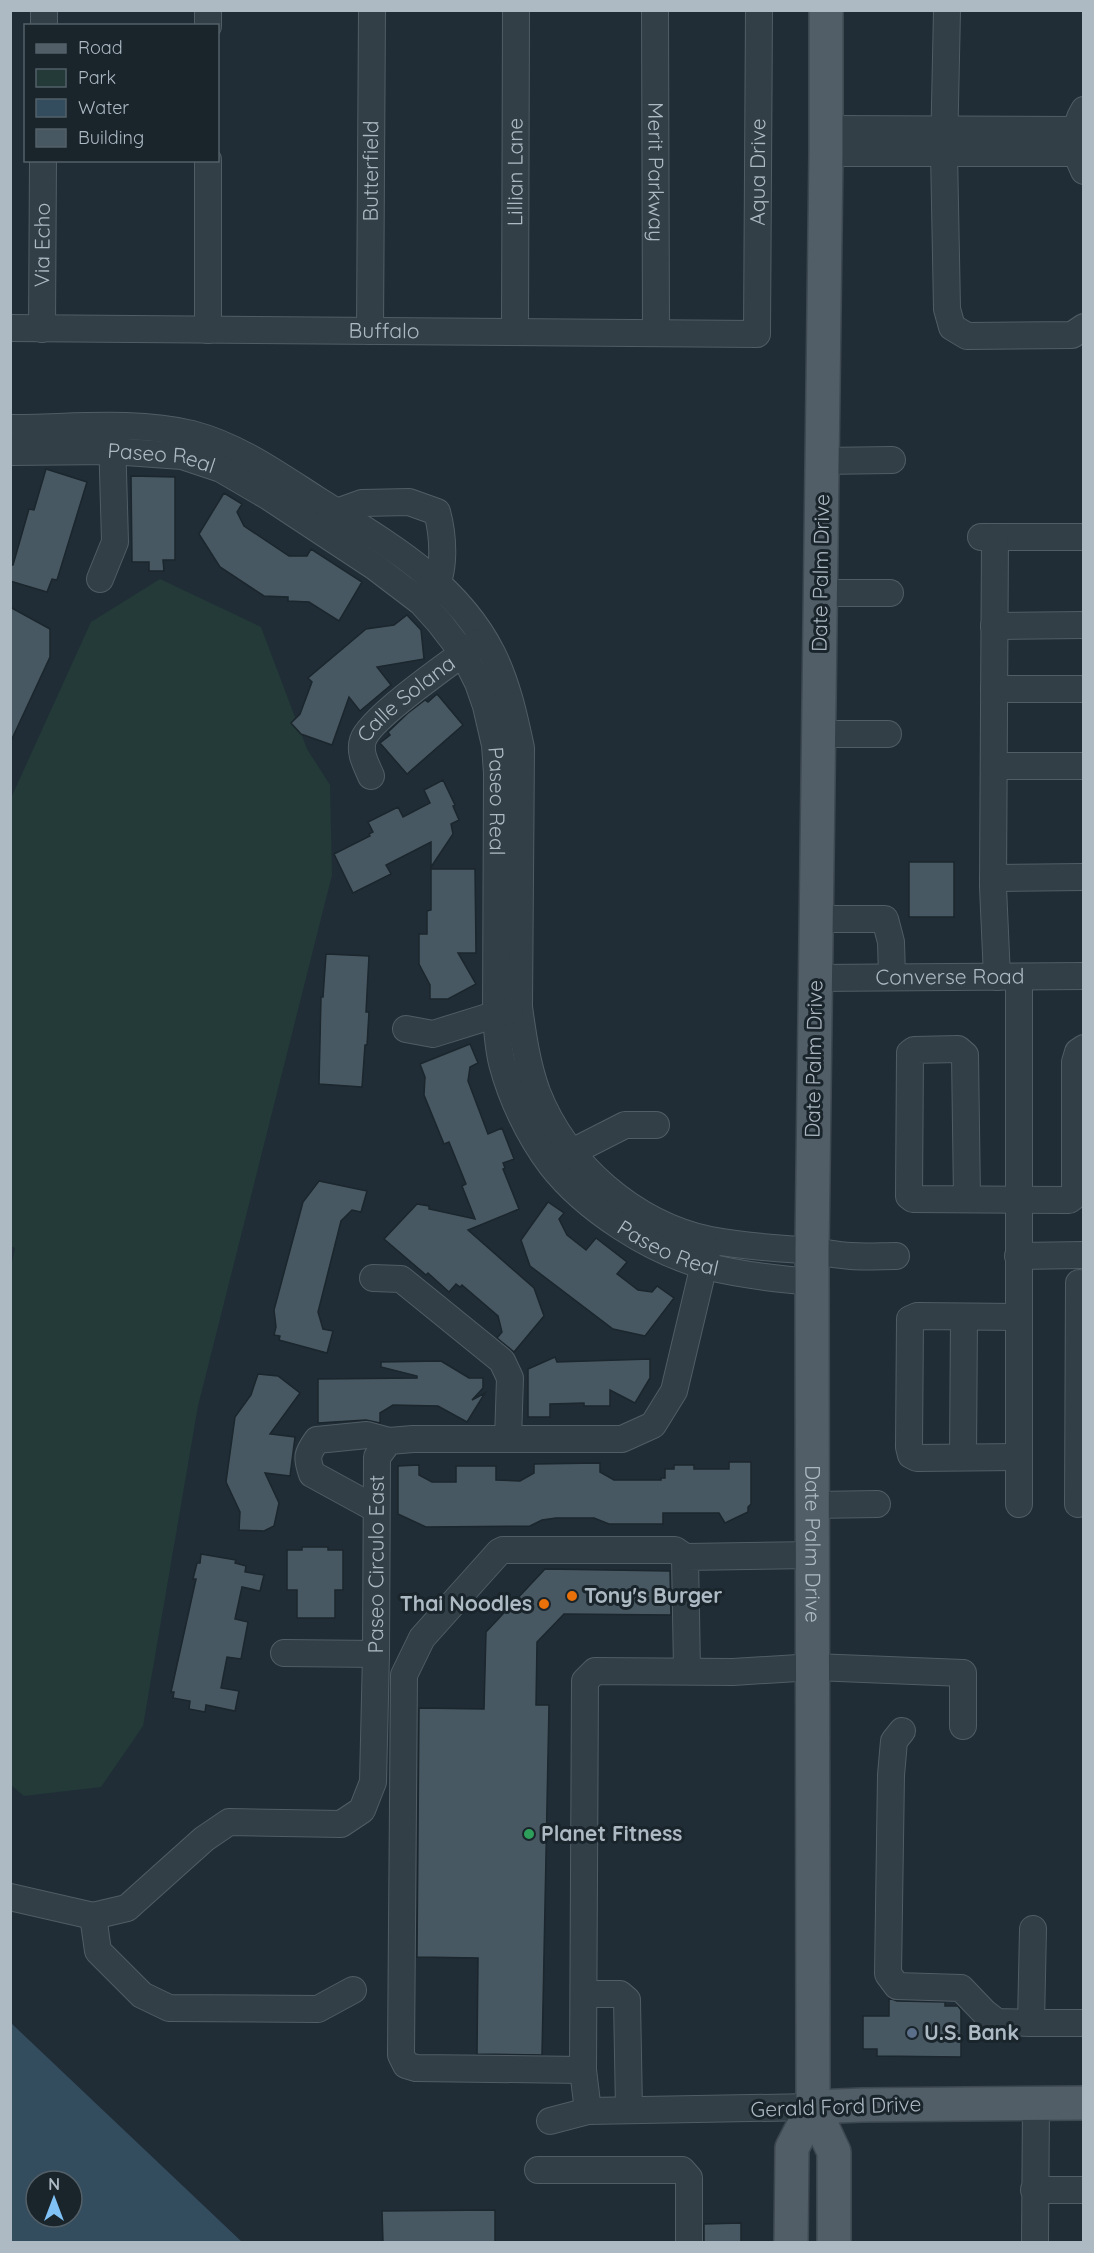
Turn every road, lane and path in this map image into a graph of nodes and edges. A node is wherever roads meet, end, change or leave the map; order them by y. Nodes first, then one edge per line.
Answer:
1 (372, 10) edge
2 (516, 10) edge
3 (655, 10) edge
4 (759, 10) edge
5 (826, 10) edge
6 (946, 10) edge
7 (945, 140) junction
8 (826, 141) junction
9 (1080, 141) edge
10 (43, 162) edge
11 (208, 162) edge
12 (1083, 327) edge
13 (10, 328) edge
14 (42, 329) junction
15 (208, 330) junction
16 (370, 331) junction
17 (515, 332) junction
18 (656, 333) junction
19 (757, 334) joint
20 (10, 428) edge
21 (112, 439) junction
22 (10, 452) edge
23 (892, 460) dead end
24 (822, 461) junction
25 (329, 522) junction
26 (1083, 537) edge
27 (100, 579) dead end
28 (820, 592) junction
29 (890, 593) dead end
30 (431, 594) junction
31 (1083, 625) edge
32 (994, 626) junction
33 (473, 646) junction
34 (994, 689) junction
35 (1083, 689) edge
36 (818, 734) junction
37 (888, 734) dead end
38 (994, 766) junction
39 (1083, 766) edge
40 (371, 776) dead end
41 (1083, 877) edge
42 (993, 878) junction
43 (816, 919) junction
44 (1083, 976) edge
45 (892, 977) junction
46 (1008, 977) junction
47 (815, 978) junction
48 (507, 1010) junction
49 (406, 1029) dead end
50 (1083, 1048) edge
51 (656, 1125) dead end
52 (562, 1159) junction
53 (967, 1199) junction
54 (1019, 1200) junction
55 (710, 1239) junction
56 (1083, 1255) edge
57 (896, 1256) dead end
58 (1018, 1256) junction
59 (703, 1265) junction
60 (813, 1267) junction
61 (373, 1278) dead end
62 (1079, 1283) dead end
63 (964, 1317) junction
64 (1018, 1317) junction
65 (508, 1438) junction
66 (389, 1441) junction
67 (963, 1457) junction
68 (1019, 1457) junction
69 (877, 1504) dead end
70 (1019, 1504) dead end
71 (1078, 1504) dead end
72 (813, 1505) junction
73 (376, 1509) junction
74 (813, 1555) junction
75 (686, 1557) junction
76 (284, 1653) dead end
77 (376, 1654) junction
78 (814, 1667) junction
79 (687, 1670) junction
80 (963, 1726) dead end
81 (902, 1731) dead end
82 (10, 1897) edge
83 (93, 1916) junction
84 (1033, 1929) dead end
85 (353, 1990) dead end
86 (584, 1994) junction
87 (1031, 2023) junction
88 (1083, 2023) edge
89 (583, 2070) junction
90 (1036, 2103) junction
91 (1083, 2103) edge
92 (813, 2107) junction
93 (629, 2110) junction
94 (588, 2111) junction
95 (550, 2121) dead end
96 (538, 2170) dead end
97 (1034, 2190) junction
98 (1083, 2190) edge
99 (689, 2242) edge
100 (791, 2242) edge
101 (834, 2242) edge
102 (1035, 2242) edge

1 - 16 street, Butterfield
2 - 17 street, Lillian Lane
3 - 18 street, Merit Parkway
4 - 19 street, Aqua Drive
5 - 8 main road, Date Palm Drive
6 - 7 street
7 - 8 street
7 - 9 street
7 - 12 street
8 - 24 main road, Date Palm Drive
10 - 14 street, Via Echo
11 - 15 street
13 - 14 street, Buffalo
14 - 15 street, Buffalo
15 - 16 street, Buffalo
16 - 17 street, Buffalo
17 - 18 street, Buffalo
18 - 19 street, Buffalo
20 - 21 street, Paseo Real
21 - 22 street, Paseo Real
21 - 25 street, Paseo Real
21 - 27 street
23 - 24 street
24 - 28 main road, Date Palm Drive
25 - 30 street, Paseo Real
25 - 30 street
26 - 32 street
28 - 29 street
28 - 36 main road, Date Palm Drive
30 - 33 street, Paseo Real
31 - 32 street
32 - 34 street
33 - 40 street, Calle Solana
33 - 48 street, Paseo Real
34 - 35 street
34 - 38 street
36 - 37 street
36 - 43 main road, Date Palm Drive
38 - 39 street
38 - 42 street
41 - 42 street
42 - 46 street
43 - 45 street
43 - 47 main road, Date Palm Drive
44 - 46 street, Converse Road
45 - 46 street, Converse Road
45 - 47 street, Converse Road
46 - 54 street
47 - 60 main road, Date Palm Drive
48 - 49 street
48 - 52 street, Paseo Real
50 - 54 street
51 - 52 street
52 - 55 street, Paseo Real
52 - 59 street, Paseo Real
53 - 53 street
53 - 54 street
54 - 58 street
55 - 59 street
55 - 60 street, Paseo Real
56 - 58 street
57 - 60 street
58 - 64 street
59 - 60 street, Paseo Real
59 - 65 street
60 - 72 main road, Date Palm Drive
61 - 65 street
62 - 71 street
63 - 64 street
63 - 67 street
63 - 67 street
64 - 68 street
65 - 66 street
66 - 73 street, Paseo Circulo East
66 - 73 street
67 - 68 street
68 - 70 street
69 - 72 street
72 - 74 main road, Date Palm Drive
73 - 77 street, Paseo Circulo East
74 - 75 street
74 - 78 main road, Date Palm Drive
75 - 79 street
75 - 89 street
76 - 77 street
77 - 83 street, Paseo Circulo East
78 - 79 street
78 - 80 street
78 - 92 main road, Date Palm Drive
79 - 86 street
81 - 87 street
82 - 83 street
83 - 85 street
84 - 87 street
86 - 89 street
86 - 93 street
87 - 88 street
89 - 94 street
90 - 91 main road, Gerald Ford Drive
90 - 92 main road, Gerald Ford Drive
90 - 97 street
92 - 93 street, Gerald Ford Drive
92 - 100 main road, Date Palm Drive
92 - 101 main road, Date Palm Drive
93 - 94 street, Gerald Ford Drive
94 - 95 street, Gerald Ford Drive
96 - 99 street
97 - 98 street
97 - 102 street

